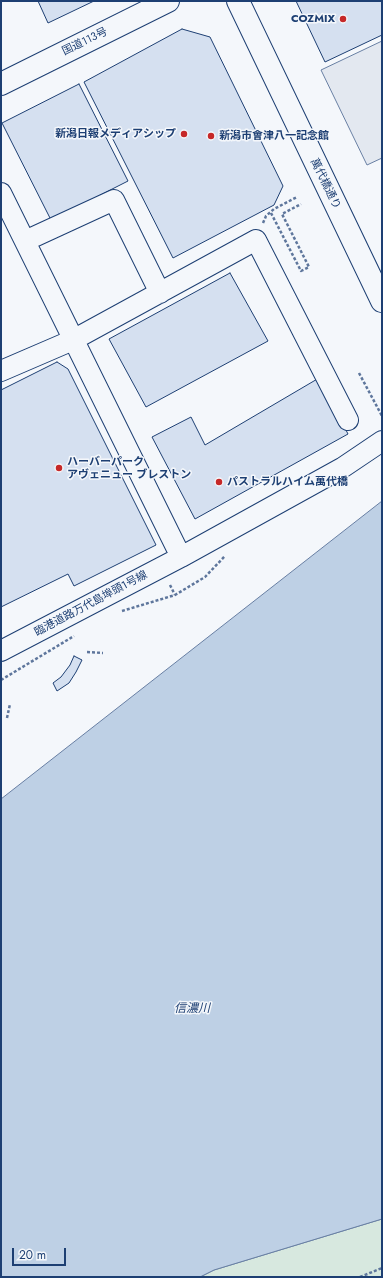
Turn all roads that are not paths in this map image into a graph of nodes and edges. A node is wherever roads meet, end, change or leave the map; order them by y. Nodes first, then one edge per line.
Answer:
1 (168, 1) edge
2 (238, 1) edge
3 (1, 84) edge
4 (1, 193) edge
5 (25, 241) junction
6 (160, 292) junction
7 (382, 301) edge
8 (73, 340) junction
9 (1, 371) edge
10 (348, 420) dead end
11 (382, 441) edge
12 (181, 557) junction
13 (1, 651) edge

1 - 3 highway, 国道113号
2 - 7 highway, 萬代橋通り
4 - 5 street
5 - 6 street
5 - 8 street
6 - 8 street
6 - 10 street
8 - 9 street
8 - 12 street
11 - 12 street, 臨港道路万代島埠頭1号線
12 - 13 street, 臨港道路万代島埠頭1号線

